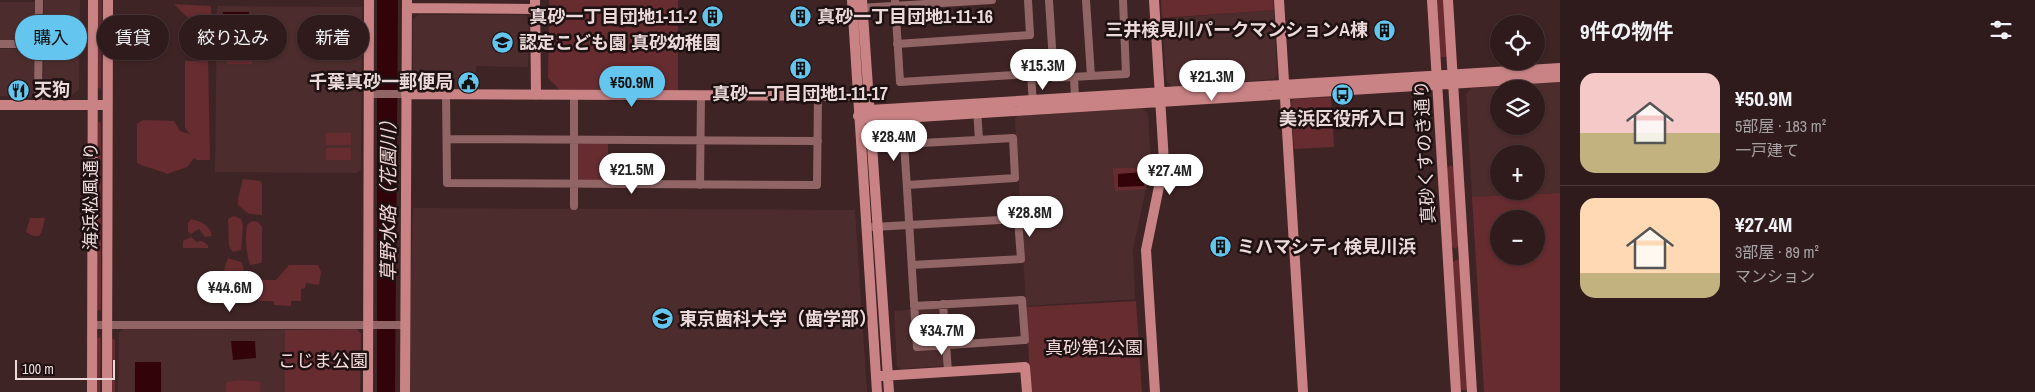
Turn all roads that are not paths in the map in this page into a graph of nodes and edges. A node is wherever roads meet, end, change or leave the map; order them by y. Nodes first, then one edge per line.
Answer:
1 (39, 0) edge
2 (93, 0) edge
3 (108, 0) edge
4 (370, 0) edge
5 (992, 0) edge
6 (1028, 0) edge
7 (1049, 0) edge
8 (1086, 0) edge
9 (1123, 0) edge
10 (1154, 0) edge
11 (1279, 0) edge
12 (1432, 0) edge
13 (1448, 0) edge
14 (969, 1) edge
15 (932, 2) edge
16 (895, 3) edge
17 (407, 4) edge
18 (857, 4) edge
19 (535, 5) edge
20 (39, 15) edge
21 (0, 44) edge
22 (15, 44) edge
23 (898, 44) junction
24 (39, 60) edge
25 (1560, 68) edge
26 (1091, 76) junction
27 (1074, 77) junction
28 (1560, 77) edge
29 (1453, 79) junction
30 (1437, 80) junction
31 (1285, 89) junction
32 (369, 94) junction
33 (406, 94) junction
34 (446, 94) junction
35 (536, 95) junction
36 (574, 95) junction
37 (701, 95) junction
38 (818, 96) junction
39 (857, 96) junction
40 (1160, 97) junction
41 (1075, 98) junction
42 (0, 105) edge
43 (38, 105) junction
44 (92, 105) junction
45 (107, 105) junction
46 (1033, 105) junction
47 (977, 108) junction
48 (870, 115) junction
49 (858, 116) junction
50 (447, 139) junction
51 (574, 140) junction
52 (700, 140) junction
53 (979, 140) junction
54 (818, 141) junction
55 (574, 184) junction
56 (700, 185) junction
57 (907, 185) junction
58 (574, 206) dead end
59 (910, 225) junction
60 (878, 227) junction
61 (866, 228) junction
62 (1463, 254) junction
63 (1448, 256) junction
64 (912, 265) junction
65 (943, 304) junction
66 (914, 306) junction
67 (107, 324) junction
68 (92, 325) junction
69 (368, 325) junction
70 (406, 325) junction
71 (946, 345) junction
72 (948, 372) junction
73 (887, 375) junction
74 (876, 376) junction
75 (92, 392) edge
76 (106, 392) edge
77 (368, 392) edge
78 (405, 392) edge
79 (877, 392) edge
80 (889, 392) edge
81 (1027, 392) edge
82 (1155, 392) edge
83 (1303, 392) edge
84 (1456, 392) edge
85 (1472, 392) edge

1 - 20 street
2 - 44 street, 海浜松風通り
3 - 45 street, 海浜松風通り
4 - 32 street
5 - 14 street
6 - 23 street
7 - 27 street
8 - 26 street
9 - 26 street
10 - 40 street
11 - 31 street
12 - 30 street, 真砂くすのき通り
13 - 29 street, 真砂くすのき通り
14 - 15 street
15 - 16 street
16 - 18 street
16 - 23 street
17 - 19 street
17 - 33 street
18 - 39 street
18 - 48 street
19 - 35 street
21 - 22 street
23 - 46 street
24 - 43 street
25 - 29 street
26 - 27 street
27 - 41 street
28 - 29 street
29 - 30 street
29 - 62 street, 真砂くすのき通り
30 - 31 street
30 - 63 street, 真砂くすのき通り
31 - 40 street
31 - 83 street
32 - 33 street
32 - 69 street
33 - 34 street
33 - 70 street
34 - 35 street
34 - 50 street
35 - 36 street
36 - 37 street
36 - 51 street
37 - 38 street
37 - 52 street
38 - 39 street
38 - 54 street
39 - 48 street
39 - 49 street
40 - 41 street
40 - 46 street
40 - 82 street
41 - 46 street
42 - 43 street
43 - 44 street
44 - 45 street
44 - 68 street, 海浜松風通り
45 - 67 street, 海浜松風通り
46 - 47 street
47 - 48 street
47 - 53 street
48 - 49 street
48 - 60 street
49 - 61 street
50 - 51 street
50 - 55 street
51 - 52 street
51 - 55 street
52 - 54 street
52 - 56 street
53 - 57 street
53 - 57 street
54 - 56 street
55 - 56 street
55 - 58 street
57 - 59 street
59 - 60 street
59 - 64 street
59 - 64 street
60 - 61 street
60 - 73 street
61 - 74 street
62 - 63 street
62 - 85 street, 真砂くすのき通り
63 - 84 street, 真砂くすのき通り
64 - 66 street
65 - 66 street
65 - 71 street
65 - 71 street
66 - 71 street
67 - 68 street
67 - 69 street
67 - 76 street, 海浜松風通り
68 - 75 street, 海浜松風通り
69 - 70 street
69 - 77 street
70 - 78 street
71 - 72 street
72 - 73 street
72 - 81 street
73 - 74 street
73 - 80 street
74 - 79 street

